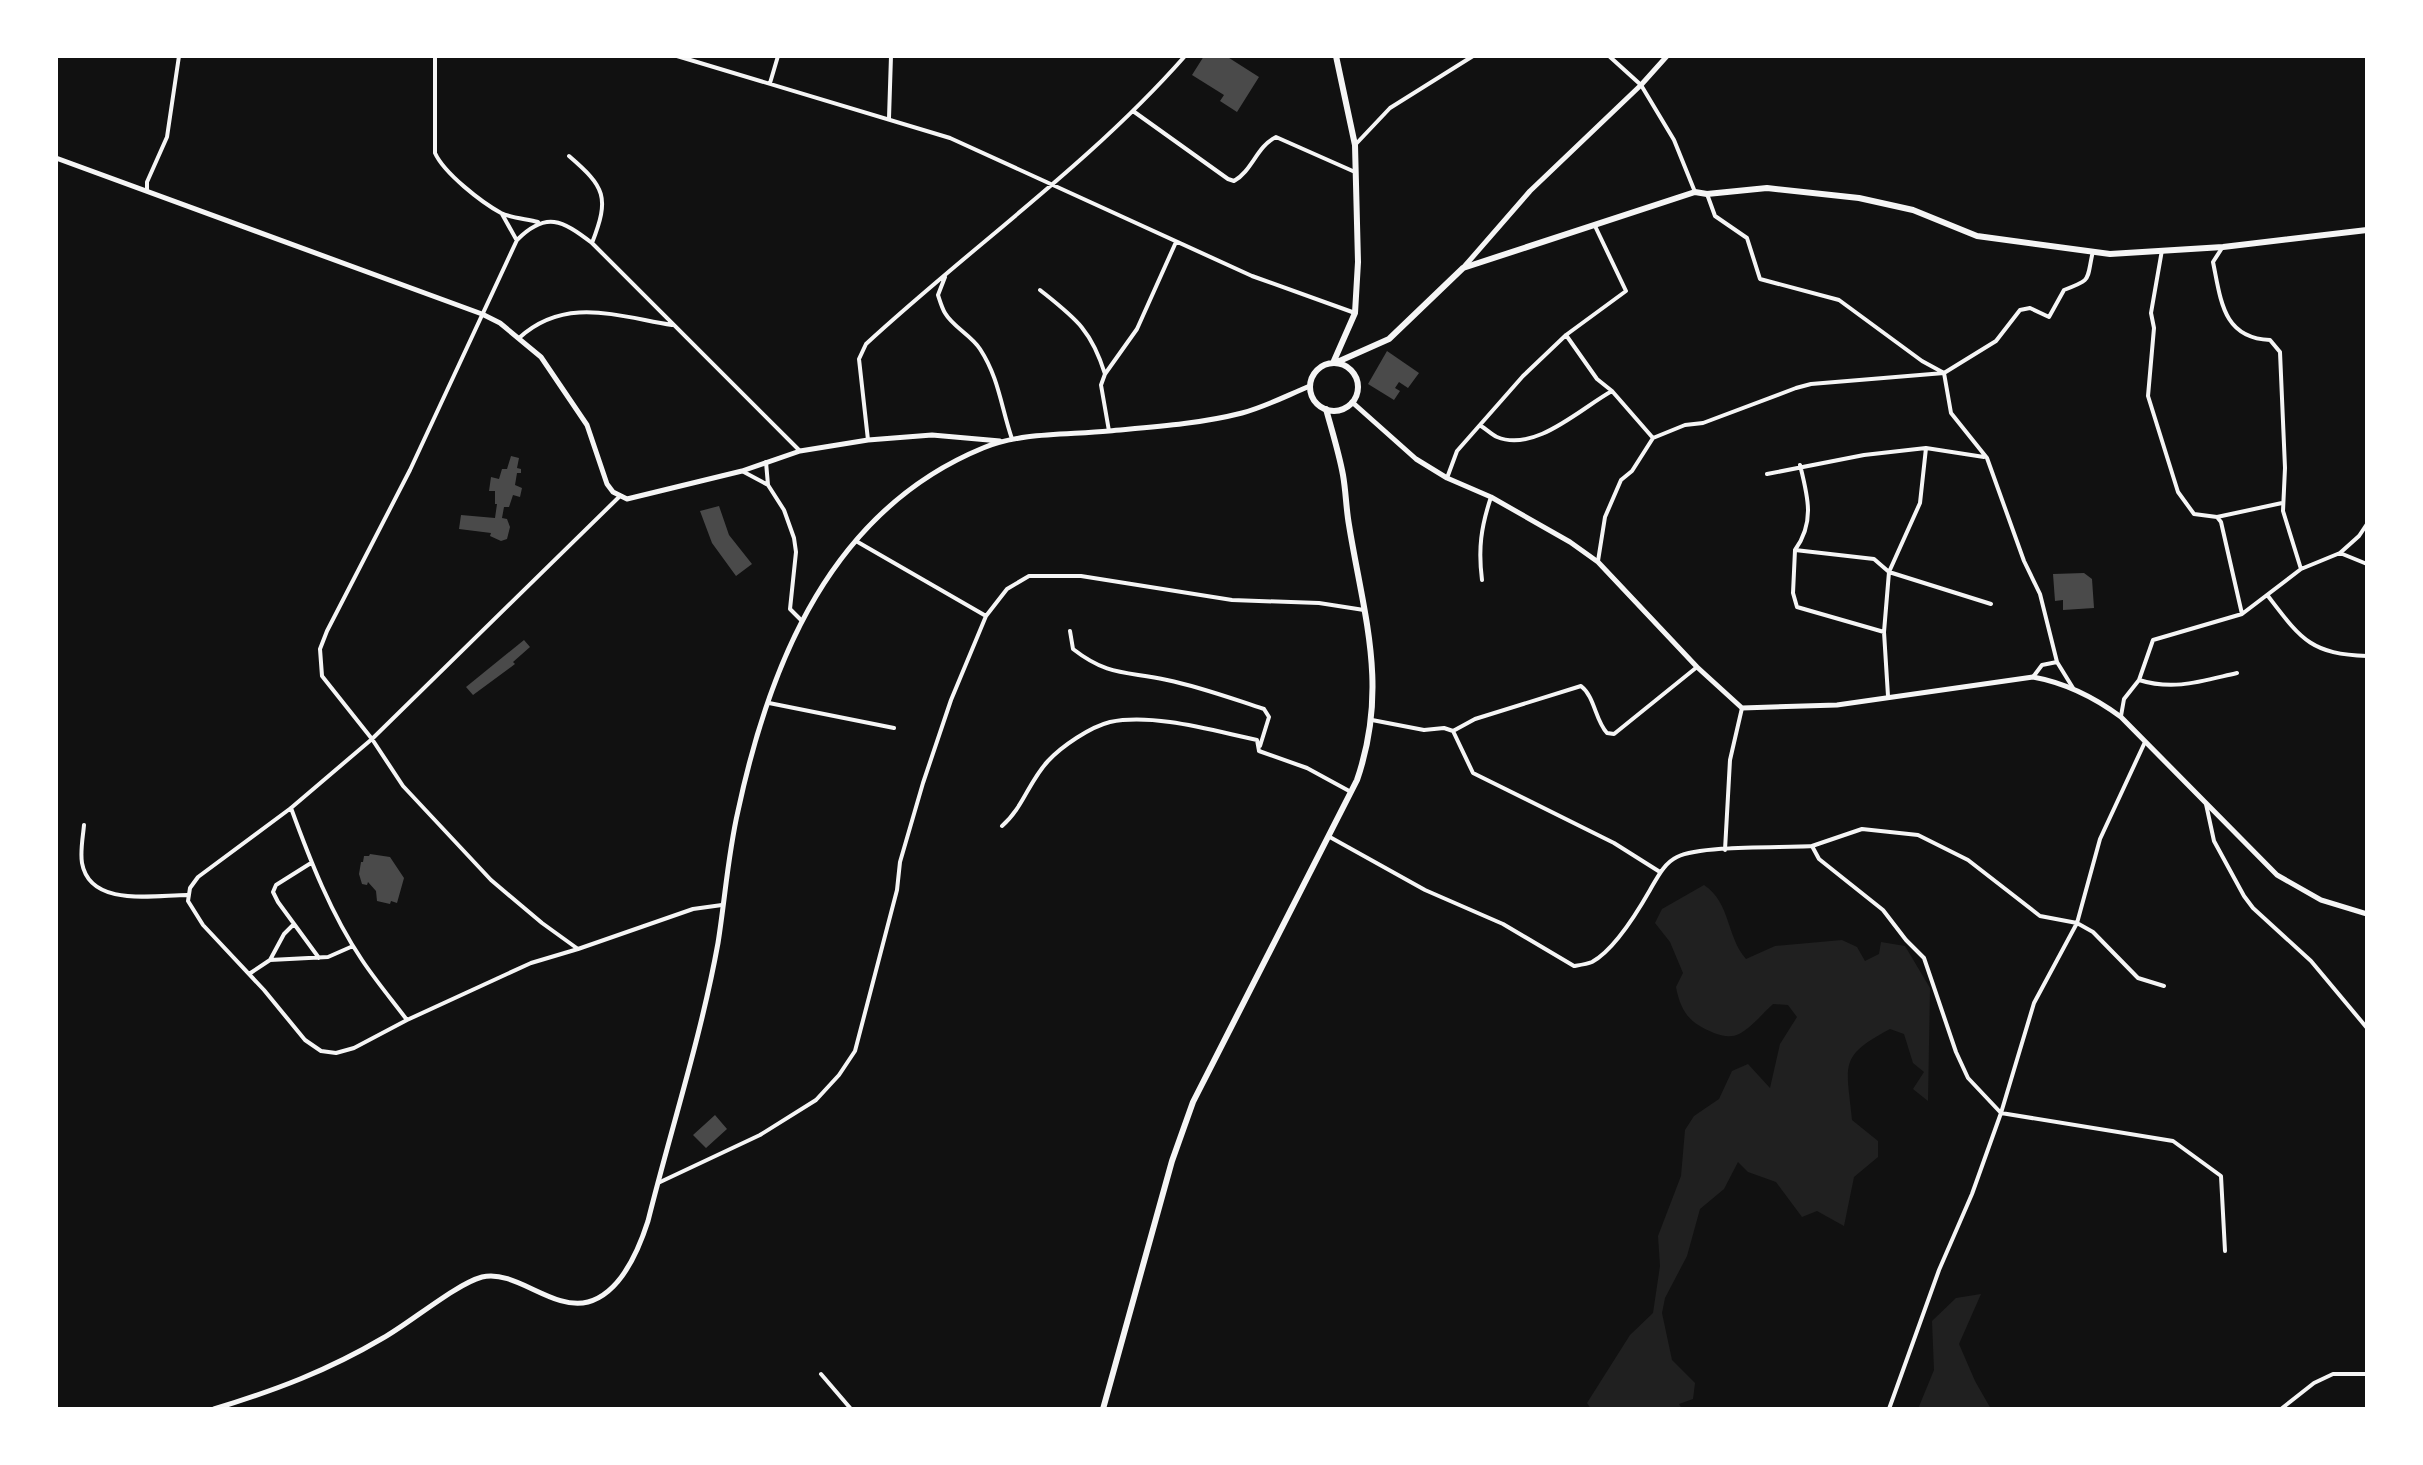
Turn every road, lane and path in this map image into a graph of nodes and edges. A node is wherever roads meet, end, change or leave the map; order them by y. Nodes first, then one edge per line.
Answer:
1 (179, 56) edge
2 (435, 56) edge
3 (677, 56) edge
4 (778, 56) edge
5 (891, 56) edge
6 (1185, 56) edge
7 (1336, 56) edge
8 (1473, 56) edge
9 (1609, 56) edge
10 (1667, 56) edge
11 (770, 83) junction
12 (1641, 85) junction
13 (1133, 111) junction
14 (889, 118) junction
15 (1355, 145) junction
16 (569, 156) dead end
17 (56, 158) edge
18 (1355, 172) junction
19 (1053, 185) junction
20 (147, 190) junction
21 (1695, 192) junction
22 (1707, 194) junction
23 (502, 214) junction
24 (539, 222) junction
25 (1595, 226) junction
26 (2367, 230) edge
27 (517, 240) junction
28 (1176, 242) junction
29 (592, 243) junction
30 (2223, 247) junction
31 (2162, 250) junction
32 (2093, 251) junction
33 (1463, 268) junction
34 (947, 274) junction
35 (1040, 290) dead end
36 (1355, 313) junction
37 (482, 314) junction
38 (674, 326) junction
39 (1566, 335) junction
40 (519, 338) junction
41 (1334, 363) junction
42 (1944, 373) junction
43 (1105, 374) junction
44 (1310, 386) junction
45 (1612, 391) junction
46 (1352, 402) junction
47 (1326, 409) junction
48 (1481, 426) junction
49 (1109, 431) junction
50 (1653, 438) junction
51 (1012, 439) junction
52 (868, 440) junction
53 (1002, 441) junction
54 (1926, 448) junction
55 (800, 451) junction
56 (1987, 458) junction
57 (766, 462) junction
58 (1800, 465) junction
59 (742, 471) junction
60 (1767, 474) dead end
61 (1447, 478) junction
62 (768, 485) junction
63 (619, 497) junction
64 (1491, 497) junction
65 (2282, 503) junction
66 (2217, 517) junction
67 (2367, 524) edge
68 (855, 540) junction
69 (1795, 550) junction
70 (2340, 553) junction
71 (1598, 562) junction
72 (2367, 564) edge
73 (2301, 569) junction
74 (1889, 572) junction
75 (1482, 580) dead end
76 (2268, 596) junction
77 (1991, 604) dead end
78 (1366, 610) junction
79 (2242, 614) junction
80 (986, 616) junction
81 (801, 620) junction
82 (1070, 631) dead end
83 (1884, 632) junction
84 (2367, 656) edge
85 (2057, 662) junction
86 (1697, 667) junction
87 (2237, 673) dead end
88 (2033, 677) junction
89 (2139, 680) junction
90 (2074, 690) junction
91 (1888, 696) junction
92 (769, 703) junction
93 (1742, 708) junction
94 (2121, 717) junction
95 (1372, 720) junction
96 (894, 728) dead end
97 (1453, 731) junction
98 (372, 739) junction
99 (2145, 742) junction
100 (1259, 751) junction
101 (1351, 792) junction
102 (2206, 804) junction
103 (291, 808) junction
104 (84, 825) dead end
105 (1002, 826) dead end
106 (1328, 836) junction
107 (1812, 846) junction
108 (1725, 850) junction
109 (311, 863) junction
110 (1660, 872) junction
111 (187, 895) junction
112 (722, 905) junction
113 (2367, 914) edge
114 (2077, 923) junction
115 (294, 924) junction
116 (353, 946) junction
117 (578, 949) junction
118 (319, 958) junction
119 (270, 960) junction
120 (249, 974) junction
121 (2164, 986) dead end
122 (407, 1020) junction
123 (2367, 1028) edge
124 (2001, 1113) junction
125 (657, 1184) junction
126 (2225, 1251) dead end
127 (821, 1374) dead end
128 (2367, 1374) edge
129 (214, 1409) edge
130 (851, 1409) edge
131 (1103, 1409) edge
132 (1889, 1409) edge
133 (2281, 1409) edge

1 - 20 street
2 - 23 street
3 - 11 street
4 - 11 street
5 - 14 street
6 - 13 street
7 - 15 main road
8 - 15 street
9 - 12 street
10 - 12 street
11 - 14 street
12 - 21 street
12 - 33 street
13 - 18 street
13 - 19 street
14 - 19 street
15 - 18 main road
16 - 29 street
17 - 20 street
18 - 36 main road
19 - 28 street
19 - 34 street
20 - 37 street
21 - 22 main road
21 - 25 main road
22 - 32 main road
22 - 42 street
23 - 24 street
23 - 27 street
24 - 27 street
24 - 29 street
25 - 33 main road
25 - 39 street
26 - 30 main road
27 - 37 street
28 - 36 street
28 - 43 street
29 - 38 street
30 - 31 main road
30 - 65 street
31 - 32 main road
31 - 66 street
32 - 42 street
33 - 41 main road
34 - 51 street
34 - 52 street
35 - 43 street
36 - 41 main road
37 - 40 street
37 - 98 street
38 - 40 street
38 - 55 street
39 - 45 street
39 - 48 street
40 - 63 street
41 - 44 main road
41 - 46 main road
42 - 50 street
42 - 56 street
43 - 49 street
44 - 47 main road
44 - 49 street
45 - 48 street
45 - 50 street
46 - 47 main road
46 - 61 street
47 - 78 main road
48 - 61 street
49 - 51 street
50 - 71 street
51 - 53 street
52 - 53 street
52 - 55 street
53 - 68 street
54 - 56 street
54 - 58 street
54 - 74 street
55 - 57 street
56 - 85 street
57 - 59 street
57 - 62 street
58 - 60 street
58 - 69 street
59 - 62 street
59 - 63 street
61 - 64 street
62 - 81 street
63 - 98 street
64 - 71 street
64 - 75 street
65 - 66 street
65 - 73 street
66 - 79 street
67 - 70 street
68 - 80 street
68 - 81 street
69 - 74 street
69 - 83 street
70 - 72 street
70 - 73 street
71 - 86 street
73 - 76 street
74 - 77 street
74 - 83 street
76 - 79 street
76 - 84 street
78 - 80 street
78 - 95 main road
79 - 89 street
80 - 125 street
81 - 92 street
82 - 100 street
83 - 91 street
85 - 88 street
85 - 90 street
86 - 93 street
86 - 97 street
87 - 89 street
88 - 90 street
88 - 91 street
89 - 94 street
90 - 94 street
91 - 93 street
92 - 96 street
92 - 112 street
93 - 108 street
94 - 99 street
95 - 97 street
95 - 101 main road
97 - 110 street
98 - 103 street
98 - 117 street
99 - 102 street
99 - 114 street
100 - 101 street
100 - 105 street
101 - 106 main road
102 - 113 street
102 - 123 street
103 - 109 street
103 - 111 street
104 - 111 street
106 - 110 street
106 - 131 main road
107 - 108 street
107 - 114 street
107 - 124 street
108 - 110 street
109 - 115 street
109 - 116 street
111 - 120 street
112 - 117 street
112 - 125 street
114 - 121 street
114 - 124 street
115 - 118 street
115 - 119 street
116 - 118 street
116 - 122 street
117 - 122 street
118 - 119 street
119 - 120 street
120 - 122 street
124 - 126 street
124 - 132 street
125 - 129 street
127 - 130 street
128 - 133 street

